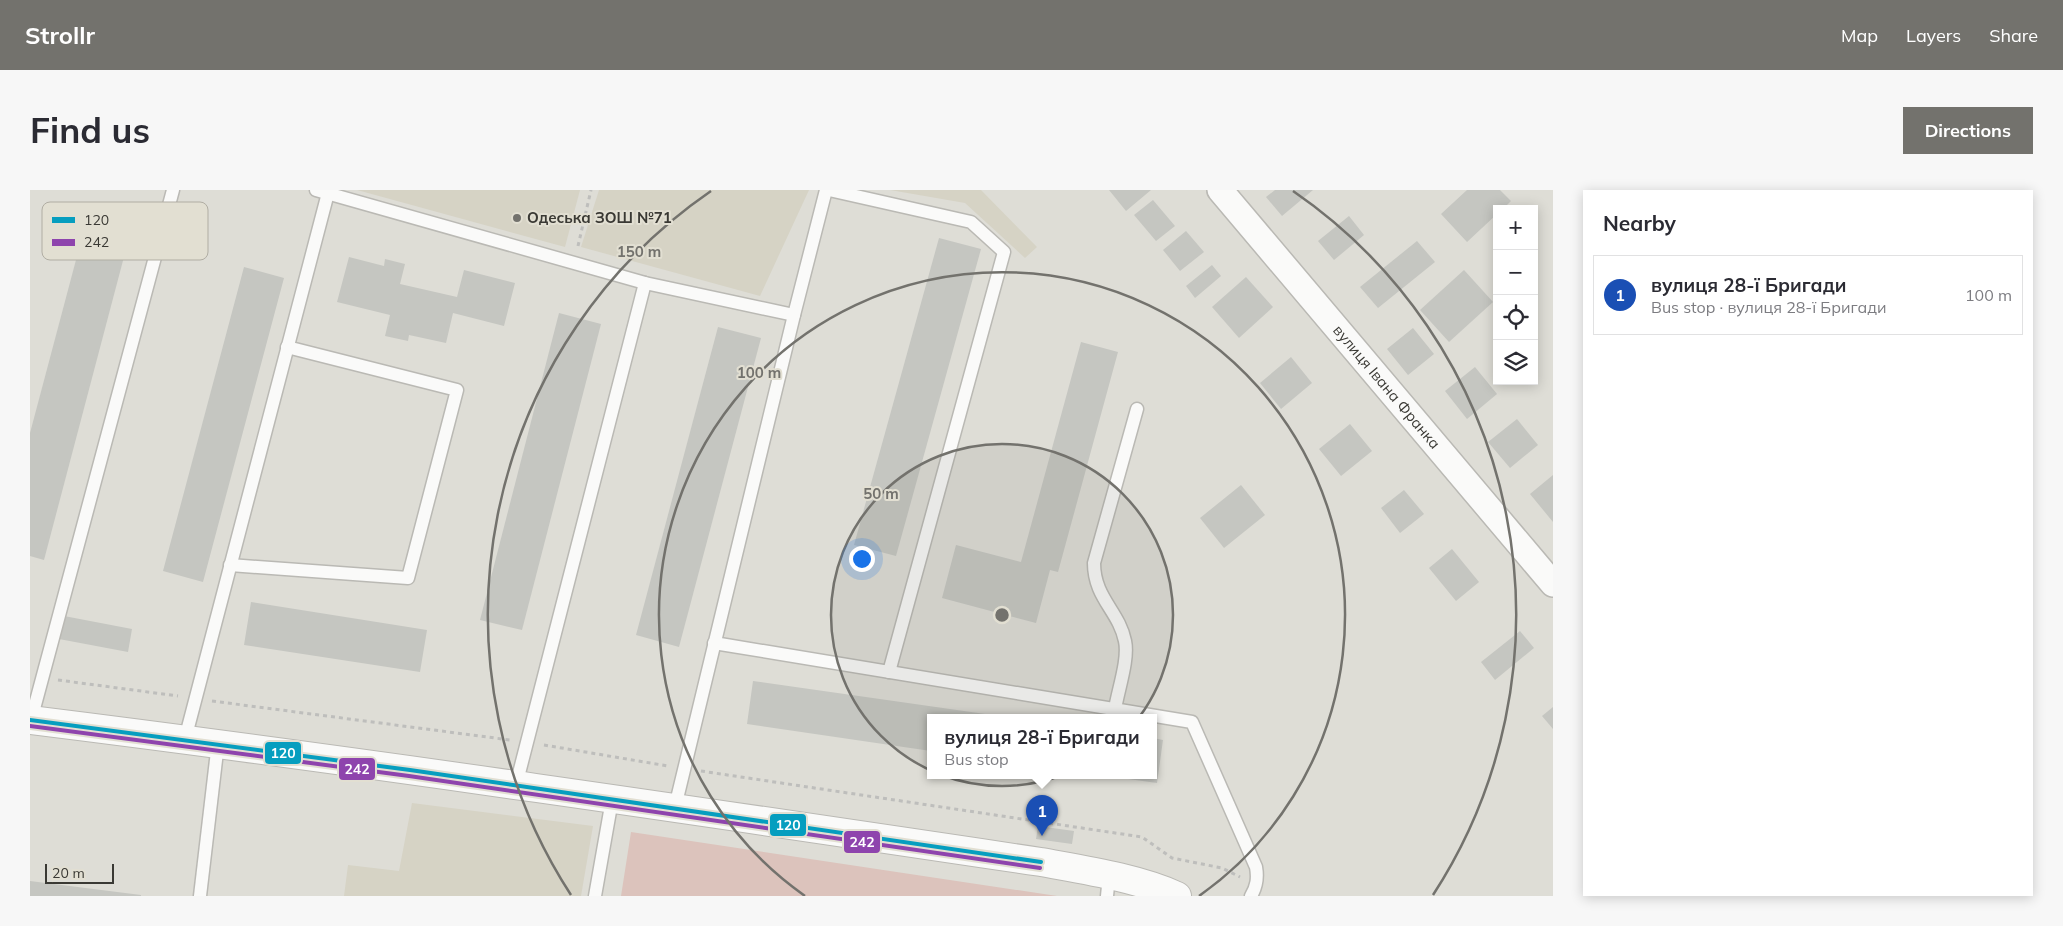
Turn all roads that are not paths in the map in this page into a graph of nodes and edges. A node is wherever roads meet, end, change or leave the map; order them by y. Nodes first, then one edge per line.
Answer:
1 (828, 190) edge
2 (1220, 190) edge
3 (322, 191) edge
4 (154, 260) edge
5 (645, 283) junction
6 (794, 314) junction
7 (287, 347) junction
8 (1137, 409) dead end
9 (230, 565) junction
10 (1553, 584) edge
11 (714, 643) junction
12 (889, 672) junction
13 (1115, 709) junction
14 (1145, 714) edge
15 (1157, 716) edge
16 (30, 720) edge
17 (185, 739) junction
18 (218, 743) junction
19 (516, 785) junction
20 (612, 800) junction
21 (675, 807) junction
22 (1108, 886) edge
23 (1254, 891) edge
24 (200, 896) edge
25 (595, 896) edge
26 (1177, 896) edge

1 - 6 lane
1 - 12 lane
2 - 10 street, вулиця Івана Франка
3 - 5 lane
3 - 7 lane
4 - 16 lane
5 - 6 lane
5 - 19 lane
6 - 11 lane
7 - 9 lane
7 - 9 lane
8 - 13 lane
9 - 17 lane
11 - 12 lane
11 - 21 lane
12 - 13 lane
13 - 14 lane
15 - 23 lane
16 - 17 street
17 - 18 street
18 - 19 street
18 - 24 lane
19 - 20 street
20 - 21 street
20 - 25 lane
21 - 22 street
22 - 26 street

